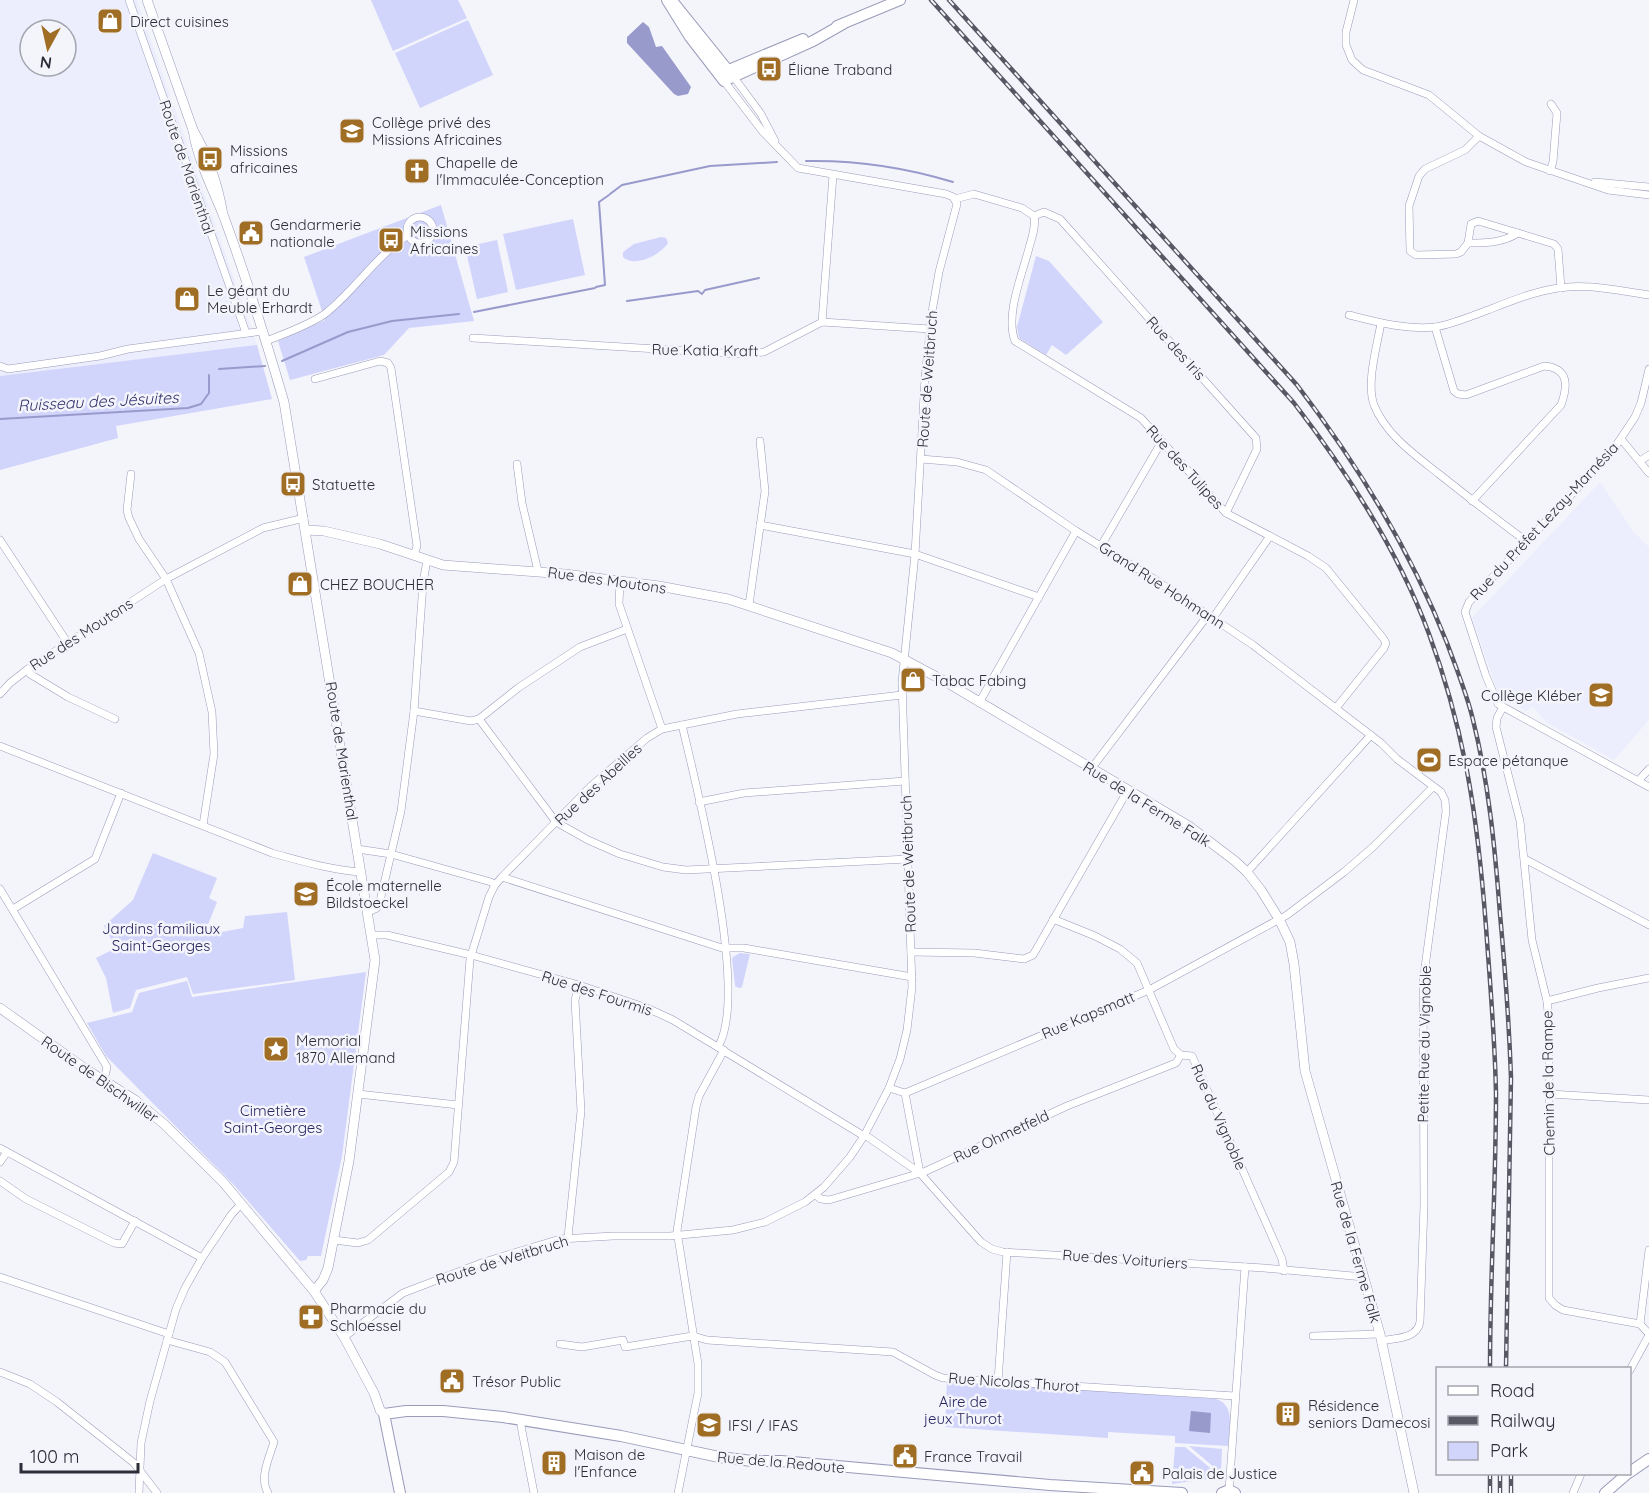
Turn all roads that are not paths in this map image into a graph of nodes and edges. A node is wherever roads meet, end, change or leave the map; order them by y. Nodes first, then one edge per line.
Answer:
1 (129, 0) edge
2 (147, 0) edge
3 (669, 0) edge
4 (900, 0) edge
5 (1354, 0) edge
6 (726, 75) junction
7 (1551, 104) dead end
8 (1479, 135) junction
9 (1550, 171) junction
10 (833, 175) junction
11 (1589, 182) junction
12 (1649, 187) edge
13 (1649, 195) edge
14 (955, 199) junction
15 (1034, 216) junction
16 (1518, 233) junction
17 (408, 235) dead end
18 (1468, 243) junction
19 (1561, 288) junction
20 (1649, 295) edge
21 (1349, 315) dead end
22 (822, 322) junction
23 (1381, 323) junction
24 (1436, 327) junction
25 (930, 329) junction
26 (263, 331) junction
27 (246, 333) junction
28 (473, 338) dead end
29 (266, 341) junction
30 (0, 366) edge
31 (1649, 369) edge
32 (315, 379) dead end
33 (1621, 439) junction
34 (760, 441) dead end
35 (1162, 441) junction
36 (1649, 455) edge
37 (921, 459) junction
38 (1640, 461) junction
39 (517, 464) dead end
40 (1649, 473) edge
41 (131, 474) dead end
42 (1472, 501) junction
43 (1226, 513) junction
44 (304, 518) junction
45 (760, 525) junction
46 (306, 530) junction
47 (1076, 531) junction
48 (1270, 536) junction
49 (0, 540) edge
50 (1526, 541) junction
51 (1101, 546) junction
52 (915, 554) junction
53 (414, 555) junction
54 (427, 560) junction
55 (538, 571) junction
56 (166, 579) junction
57 (620, 581) junction
58 (1039, 597) junction
59 (749, 605) junction
60 (1211, 617) junction
61 (627, 629) junction
62 (67, 642) junction
63 (904, 659) junction
64 (28, 669) junction
65 (0, 694) edge
66 (902, 695) junction
67 (979, 703) junction
68 (1503, 707) junction
69 (1336, 708) junction
70 (414, 711) junction
71 (479, 719) junction
72 (115, 720) dead end
73 (682, 725) junction
74 (663, 729) junction
75 (1371, 735) junction
76 (0, 746) edge
77 (1386, 747) joint
78 (1091, 769) junction
79 (1649, 769) edge
80 (905, 781) junction
81 (1638, 781) junction
82 (1433, 787) junction
83 (1649, 787) edge
84 (1128, 790) junction
85 (121, 793) junction
86 (699, 802) junction
87 (556, 822) junction
88 (203, 825) junction
89 (357, 849) junction
90 (391, 854) junction
91 (909, 859) junction
92 (1525, 859) junction
93 (713, 869) junction
94 (361, 872) junction
95 (1247, 872) junction
96 (502, 877) junction
97 (495, 885) junction
98 (0, 889) edge
99 (13, 909) junction
100 (368, 912) junction
101 (1053, 919) junction
102 (1279, 919) junction
103 (1649, 925) edge
104 (372, 935) junction
105 (725, 947) junction
106 (911, 952) junction
107 (471, 955) junction
108 (912, 977) junction
109 (1649, 978) edge
110 (579, 985) junction
111 (1149, 990) junction
112 (1547, 1000) junction
113 (0, 1008) edge
114 (721, 1049) junction
115 (1181, 1055) junction
116 (104, 1080) junction
117 (890, 1088) junction
118 (905, 1093) junction
119 (358, 1094) junction
120 (1550, 1094) junction
121 (1649, 1100) edge
122 (458, 1105) junction
123 (864, 1136) junction
124 (0, 1148) edge
125 (8, 1152) junction
126 (0, 1162) edge
127 (920, 1173) junction
128 (0, 1181) edge
129 (814, 1195) junction
130 (240, 1205) junction
131 (135, 1221) junction
132 (677, 1236) junction
133 (568, 1237) junction
134 (334, 1240) junction
135 (1649, 1250) edge
136 (1007, 1252) junction
137 (202, 1258) junction
138 (1245, 1267) junction
139 (1284, 1271) junction
140 (0, 1277) edge
141 (1364, 1277) junction
142 (314, 1291) junction
143 (1640, 1324) junction
144 (1649, 1335) edge
145 (693, 1336) junction
146 (1313, 1336) dead end
147 (168, 1337) junction
148 (344, 1337) junction
149 (1381, 1337) junction
150 (560, 1344) dead end
151 (1631, 1367) edge
152 (0, 1371) edge
153 (998, 1381) junction
154 (1235, 1396) junction
155 (384, 1414) junction
156 (522, 1419) junction
157 (686, 1451) junction
158 (1649, 1459) edge
159 (139, 1469) junction
160 (1631, 1470) edge
161 (1580, 1475) edge
162 (1625, 1475) edge
163 (1610, 1491) edge
164 (1226, 1492) edge
165 (139, 1493) edge
166 (157, 1493) edge
167 (268, 1493) edge
168 (400, 1493) edge
169 (534, 1493) edge
170 (678, 1493) edge
171 (1182, 1493) edge
172 (1414, 1493) edge
173 (1573, 1493) edge

1 - 27 street, Route de Marienthal
2 - 26 street, Route de Marienthal
3 - 6 main road
4 - 6 main road
5 - 8 street
6 - 10 street
7 - 9 street
8 - 9 street
8 - 18 street
9 - 11 street
10 - 14 street
10 - 22 street
11 - 12 street
11 - 13 street
14 - 15 street
14 - 25 street, Route de Weitbruch
15 - 35 street, Rue des Tulipes
15 - 43 street, Rue des Iris
16 - 18 street
16 - 18 street
16 - 19 street
17 - 29 street
19 - 20 street
19 - 24 street
21 - 23 street
22 - 25 street
22 - 28 street, Rue Katia Kraft
23 - 24 street
23 - 42 street
24 - 42 street
25 - 37 street, Route de Weitbruch
26 - 27 street
26 - 29 street, Route de Marienthal
27 - 30 street
29 - 44 street, Route de Marienthal
31 - 33 street, Rue du Préfet Lezay-Marnésia
32 - 53 street
33 - 38 street
33 - 50 street, Rue du Préfet Lezay-Marnésia
34 - 45 street
35 - 43 street, Rue des Tulipes
35 - 51 street
36 - 38 street
37 - 47 street, Grand Rue Hohmann
37 - 52 street, Route de Weitbruch
38 - 40 street
39 - 55 street
41 - 56 street
42 - 50 street
43 - 48 street, Rue des Tulipes
44 - 46 street, Route de Marienthal
44 - 56 street, Rue des Moutons
45 - 52 street
45 - 59 street
46 - 53 street, Rue des Moutons
46 - 89 street, Route de Marienthal
47 - 51 street, Grand Rue Hohmann
47 - 58 street
48 - 60 street
48 - 69 street, Rue des Tulipes
49 - 62 street
50 - 68 street, Rue du Préfet Lezay-Marnésia
51 - 60 street, Grand Rue Hohmann
52 - 58 street
52 - 63 street, Route de Weitbruch
53 - 54 street, Rue des Moutons
54 - 55 street, Rue des Moutons
54 - 70 street
55 - 57 street, Rue des Moutons
56 - 62 street, Rue des Moutons
56 - 88 street
57 - 59 street, Rue des Moutons
57 - 61 street
58 - 67 street
59 - 63 street, Rue des Moutons
60 - 69 street, Grand Rue Hohmann
60 - 78 street
61 - 71 street
61 - 74 street
62 - 64 street, Rue des Moutons
63 - 66 street, Route de Weitbruch
63 - 67 street, Rue de la Ferme Falk
64 - 65 street, Rue des Moutons
64 - 72 street
66 - 73 street, Rue des Abeilles
66 - 80 street, Route de Weitbruch
67 - 78 street, Rue de la Ferme Falk
68 - 81 street
68 - 92 street, Chemin de la Rampe
69 - 75 street, Grand Rue Hohmann
70 - 71 street
70 - 90 street
71 - 87 street
73 - 74 street, Rue des Abeilles
73 - 86 street
74 - 87 street, Rue des Abeilles
75 - 77 street, Grand Rue Hohmann
75 - 95 street
76 - 85 street
77 - 82 street, Petite Rue du Vignoble
78 - 84 street, Rue de la Ferme Falk
79 - 81 street
80 - 86 street
80 - 91 street, Route de Weitbruch
81 - 83 street
82 - 102 street, Rue Kapsmatt
82 - 149 street, Petite Rue du Vignoble
84 - 95 street, Rue de la Ferme Falk
84 - 101 street
85 - 88 street
85 - 99 street
86 - 93 street
87 - 93 street
87 - 96 street, Rue des Abeilles
88 - 94 street
89 - 90 street
89 - 94 street, Route de Marienthal
90 - 97 street
90 - 100 street
91 - 93 street
91 - 106 street, Route de Weitbruch
92 - 103 street
92 - 112 street, Chemin de la Rampe
93 - 105 street
94 - 100 street, Route de Marienthal
95 - 102 street, Rue de la Ferme Falk
96 - 97 street, Rue des Abeilles
96 - 105 street
97 - 107 street, Rue des Abeilles
98 - 99 street
99 - 116 street
100 - 104 street, Route de Marienthal
101 - 106 street
101 - 111 street, Rue du Vignoble
102 - 111 street, Rue Kapsmatt
102 - 141 street, Rue de la Ferme Falk
104 - 107 street, Rue des Fourmis
104 - 119 street, Route de Marienthal
105 - 108 street
105 - 114 street
106 - 108 street, Route de Weitbruch
107 - 110 street, Rue des Fourmis
107 - 122 street, Rue des Abeilles
108 - 117 street, Route de Weitbruch
109 - 112 street
110 - 114 street, Rue des Fourmis
110 - 133 street
111 - 115 street, Rue du Vignoble
111 - 118 street, Rue Kapsmatt
112 - 120 street, Chemin de la Rampe
113 - 116 street, Route de Bischwiller
114 - 123 street, Rue des Fourmis
114 - 132 street
115 - 127 street, Rue Ohmetfeld
115 - 139 street, Rue du Vignoble
116 - 130 street, Route de Bischwiller
117 - 118 street
117 - 123 street, Route de Weitbruch
118 - 127 street
119 - 122 street
119 - 134 street, Route de Marienthal
120 - 121 street
120 - 143 street, Chemin de la Rampe
122 - 134 street, Rue des Abeilles
123 - 127 street, Rue des Voituriers
123 - 129 street, Route de Weitbruch
124 - 125 street
125 - 126 street
125 - 131 street
127 - 129 street, Rue Ohmetfeld
127 - 136 street, Rue des Voituriers
128 - 131 street
129 - 132 street, Route de Weitbruch
130 - 137 street
130 - 142 street, Route de Bischwiller
131 - 137 street
132 - 133 street, Route de Weitbruch
132 - 145 street
133 - 148 street, Route de Weitbruch
134 - 142 street, Route de Marienthal
135 - 143 street
136 - 138 street, Rue des Voituriers
136 - 153 street
137 - 147 street
138 - 139 street, Rue des Voituriers
138 - 154 street
139 - 141 street, Rue des Voituriers
140 - 147 street
141 - 149 street, Rue de la Ferme Falk
142 - 148 street, Route de Bischwiller
143 - 144 street
144 - 151 street
145 - 150 street, Rue Nicolas Thurot
145 - 153 street, Rue Nicolas Thurot
145 - 157 street
146 - 149 street, Rue de la Ferme Falk
147 - 159 street
147 - 167 street
148 - 155 street, Route de Bischwiller
149 - 172 street, Rue de la Ferme Falk
152 - 159 street
153 - 154 street, Rue Nicolas Thurot
154 - 164 street
155 - 156 main road, Rue de la Redoute
155 - 168 main road, Route de Bischwiller
156 - 157 main road, Rue de la Redoute
156 - 169 street
157 - 170 street
157 - 171 main road, Rue de la Redoute
158 - 160 main road
159 - 165 street
159 - 166 street
161 - 173 street
162 - 163 main road

